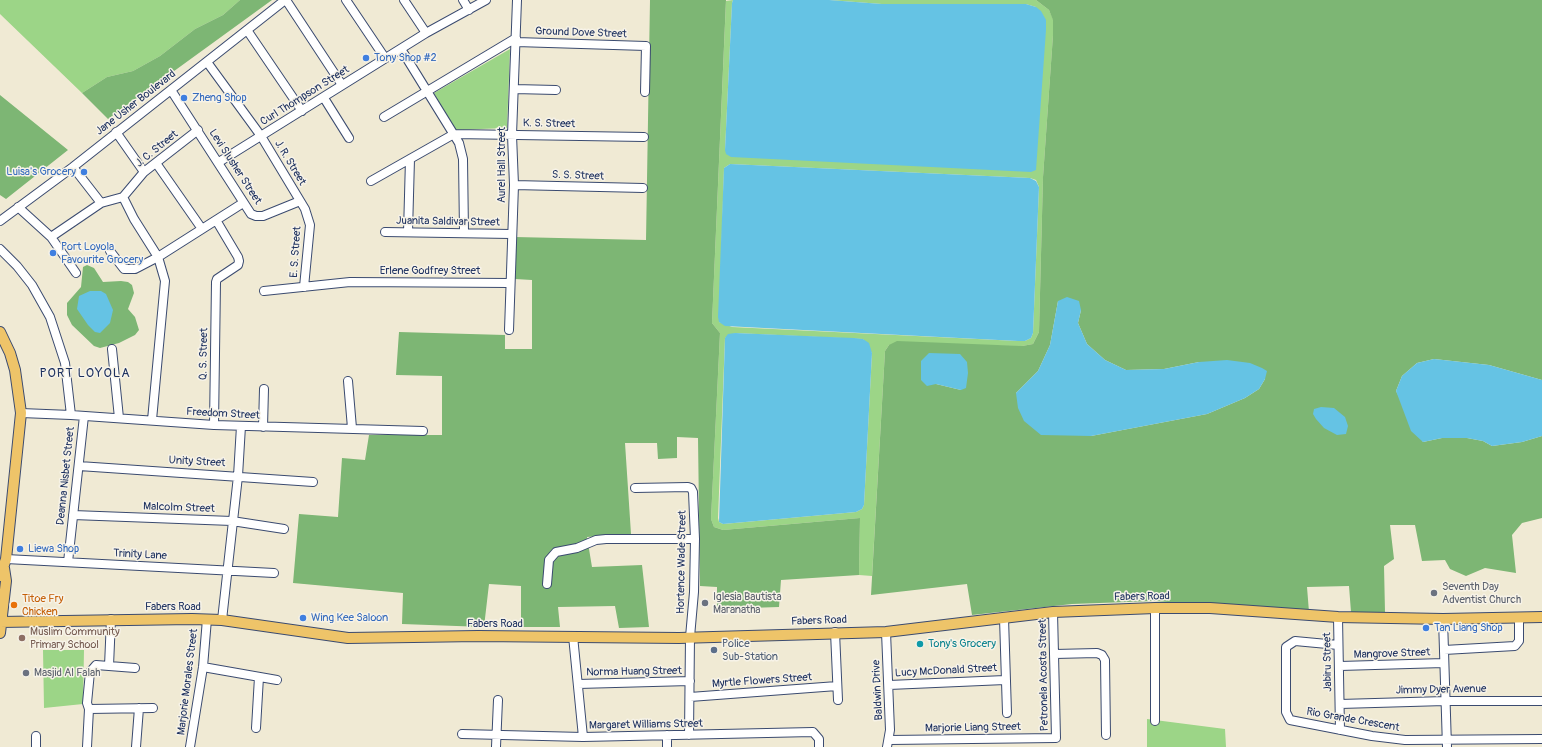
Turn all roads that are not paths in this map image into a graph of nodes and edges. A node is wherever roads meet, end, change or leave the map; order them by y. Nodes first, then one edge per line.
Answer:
1 (286, 0) edge
2 (346, 0) edge
3 (404, 0) edge
4 (463, 0) edge
5 (486, 0) edge
6 (517, 0) edge
7 (470, 10) junction
8 (248, 30) junction
9 (426, 33) junction
10 (516, 40) junction
11 (401, 49) junction
12 (385, 58) junction
13 (207, 62) junction
14 (342, 85) junction
15 (514, 89) junction
16 (171, 90) junction
17 (556, 90) dead end
18 (428, 92) junction
19 (645, 92) dead end
20 (324, 98) junction
21 (302, 111) junction
22 (384, 117) dead end
23 (198, 130) junction
24 (116, 132) junction
25 (454, 134) junction
26 (512, 135) junction
27 (261, 136) junction
28 (644, 137) dead end
29 (349, 138) dead end
30 (410, 159) junction
31 (219, 162) junction
32 (156, 163) junction
33 (73, 167) junction
34 (144, 172) junction
35 (371, 181) dead end
36 (514, 185) junction
37 (643, 188) dead end
38 (123, 197) junction
39 (300, 201) junction
40 (101, 203) junction
41 (243, 203) junction
42 (18, 207) junction
43 (308, 218) joint
44 (216, 220) junction
45 (0, 222) edge
46 (202, 229) junction
47 (385, 232) dead end
48 (408, 232) junction
49 (464, 232) junction
50 (511, 234) junction
51 (51, 237) junction
52 (0, 249) edge
53 (110, 251) dead end
54 (158, 257) junction
55 (76, 273) dead end
56 (510, 283) junction
57 (304, 287) junction
58 (264, 291) dead end
59 (509, 330) dead end
60 (0, 332) edge
61 (112, 349) dead end
62 (348, 381) dead end
63 (264, 389) dead end
64 (21, 414) junction
65 (71, 415) junction
66 (84, 416) junction
67 (119, 418) junction
68 (152, 420) junction
69 (214, 425) junction
70 (241, 426) junction
71 (263, 427) junction
72 (352, 428) junction
73 (423, 431) dead end
74 (80, 466) junction
75 (238, 476) junction
76 (313, 482) dead end
77 (635, 488) dead end
78 (73, 515) junction
79 (232, 521) junction
80 (284, 528) dead end
81 (695, 539) junction
82 (68, 562) junction
83 (3, 568) edge
84 (227, 570) junction
85 (274, 573) dead end
86 (547, 584) dead end
87 (1155, 608) junction
88 (1053, 612) junction
89 (1338, 617) junction
90 (1519, 617) junction
91 (1542, 617) edge
92 (1004, 618) junction
93 (110, 619) junction
94 (207, 619) junction
95 (1443, 619) junction
96 (222, 620) junction
97 (1, 622) edge
98 (835, 632) junction
99 (886, 632) junction
100 (0, 633) edge
101 (573, 636) junction
102 (690, 637) junction
103 (1338, 645) junction
104 (1444, 650) junction
105 (1055, 654) junction
106 (1444, 663) junction
107 (109, 666) junction
108 (1340, 666) junction
109 (203, 667) junction
110 (135, 668) dead end
111 (259, 677) junction
112 (277, 680) dead end
113 (1005, 680) junction
114 (690, 681) junction
115 (578, 684) junction
116 (889, 685) junction
117 (837, 686) junction
118 (690, 697) junction
119 (498, 700) dead end
120 (838, 700) dead end
121 (1445, 700) junction
122 (1542, 701) edge
123 (1340, 704) junction
124 (139, 708) junction
125 (153, 708) dead end
126 (89, 709) junction
127 (1007, 713) dead end
128 (1155, 721) dead end
129 (256, 728) dead end
130 (1340, 730) junction
131 (462, 734) dead end
132 (497, 735) junction
133 (667, 735) junction
134 (689, 735) junction
135 (1106, 735) dead end
136 (36, 736) dead end
137 (583, 737) junction
138 (1056, 738) joint
139 (1542, 739) edge
140 (1446, 743) edge
141 (888, 744) edge
142 (36, 747) edge
143 (87, 747) edge
144 (136, 747) edge
145 (190, 747) edge
146 (496, 747) edge
147 (667, 747) edge
148 (819, 747) edge

1 - 8 street, Jane Usher Boulevard
1 - 14 street
2 - 12 street
3 - 9 street
4 - 7 street
5 - 7 street, Curl Thompson Street
6 - 10 street, Aurel Hall Street
7 - 9 street, Curl Thompson Street
8 - 13 street, Jane Usher Boulevard
8 - 21 street
9 - 11 street, Curl Thompson Street
10 - 15 street, Aurel Hall Street
10 - 18 street
10 - 19 street, Ground Dove Street
11 - 12 street, Curl Thompson Street
11 - 18 street
12 - 14 street, Curl Thompson Street
13 - 16 street, Jane Usher Boulevard
13 - 27 street, J. R. Street
14 - 20 street, Curl Thompson Street
15 - 17 street
15 - 26 street, Aurel Hall Street
16 - 23 street, Levi Slusher Street
16 - 24 street, Jane Usher Boulevard
18 - 22 street
18 - 25 street
20 - 21 street, Curl Thompson Street
20 - 29 street
21 - 27 street, Curl Thompson Street
23 - 31 street, Levi Slusher Street
23 - 32 street, J. C. Street
24 - 33 street, Jane Usher Boulevard
24 - 34 street
25 - 26 street, K. S. Street
25 - 30 street
25 - 49 street
26 - 28 street, K. S. Street
26 - 36 street, Aurel Hall Street
27 - 31 street, Curl Thompson Street
27 - 39 street, J. R. Street
30 - 35 street
30 - 48 street
31 - 41 street, Levi Slusher Street
32 - 34 street, J. C. Street
32 - 46 street
33 - 40 street
33 - 42 street, Jane Usher Boulevard
34 - 38 street, J. C. Street
36 - 37 street, S. S. Street
36 - 50 street, Aurel Hall Street
38 - 40 street
38 - 54 street
39 - 41 street, Levi Slusher Street
39 - 43 street, J. R. Street
40 - 51 street
41 - 44 street
42 - 45 street, Jane Usher Boulevard
42 - 51 street
43 - 57 street, E. S. Street
44 - 46 street
44 - 69 street, Q. S. Street
46 - 54 street
47 - 48 street, Juanita Saldivar Street
48 - 49 street, Juanita Saldivar Street
49 - 50 street, Juanita Saldivar Street
50 - 56 street, Aurel Hall Street
51 - 55 street
52 - 65 street
53 - 54 street
54 - 68 street
56 - 57 street, Erlene Godfrey Street
56 - 59 street, Aurel Hall Street
57 - 58 street, Erlene Godfrey Street
60 - 64 main road
61 - 67 street
62 - 72 street
63 - 71 street
64 - 65 street, Freedom Street
64 - 83 main road
65 - 66 street, Freedom Street
66 - 67 street, Freedom Street
66 - 74 street, Deanna Nisbet Street
67 - 68 street, Freedom Street
68 - 69 street, Freedom Street
69 - 70 street, Freedom Street
70 - 71 street, Freedom Street
70 - 75 street
71 - 72 street, Freedom Street
72 - 73 street, Freedom Street
74 - 75 street, Unity Street
74 - 78 street, Deanna Nisbet Street
75 - 76 street, Unity Street
75 - 79 street
77 - 81 street, Hortence Wade Street
78 - 79 street, Malcolm Street
78 - 82 street, Deanna Nisbet Street
79 - 80 street, Malcolm Street
79 - 84 street
81 - 86 street
81 - 102 street, Hortence Wade Street
82 - 83 street, Trinity Lane
82 - 84 street, Trinity Lane
83 - 97 main road
84 - 85 street, Trinity Lane
84 - 96 street
87 - 88 main road, Fabers Road
87 - 89 main road, Fabers Road
87 - 128 street
88 - 92 main road, Fabers Road
88 - 105 street, Petronela Acosta Street
89 - 95 main road, Fabers Road
89 - 103 street, Jabiru Street
90 - 91 main road, Fabers Road
90 - 95 main road, Fabers Road
90 - 104 street
92 - 99 main road, Fabers Road
92 - 113 street
93 - 94 main road, Fabers Road
93 - 97 main road, Fabers Road
93 - 107 street
94 - 96 main road, Fabers Road
94 - 109 street, Marjorie Morales Street
95 - 104 street
96 - 101 main road, Fabers Road
97 - 100 main road
98 - 99 main road, Fabers Road
98 - 102 main road, Fabers Road
98 - 117 street
99 - 116 street, Baldwin Drive
101 - 102 main road, Fabers Road
101 - 115 street
102 - 114 street, Hortence Wade Street
103 - 108 street, Jabiru Street
103 - 130 street, Rio Grande Crescent
104 - 106 street
105 - 135 street
105 - 138 street, Petronela Acosta Street
106 - 108 street, Mangrove Street
106 - 121 street
107 - 110 street
107 - 126 street
108 - 123 street, Jabiru Street
109 - 111 street
109 - 145 street, Marjorie Morales Street
111 - 112 street
111 - 129 street
113 - 116 street, Lucy McDonald Street
113 - 127 street
114 - 115 street, Norma Huang Street
114 - 118 street, Hortence Wade Street
115 - 137 street
116 - 141 street, Baldwin Drive
117 - 118 street, Myrtle Flowers Street
117 - 120 street
118 - 134 street, Hortence Wade Street
119 - 132 street
121 - 122 street, Jimmy Dyer Avenue
121 - 123 street, Jimmy Dyer Avenue
121 - 140 street
123 - 130 street, Jabiru Street
124 - 125 street
124 - 126 street
124 - 144 street
126 - 143 street
130 - 140 street, Rio Grande Crescent
131 - 132 street, Margaret Williams Street
132 - 137 street, Margaret Williams Street
132 - 146 street
133 - 134 street, Margaret Williams Street
133 - 137 street, Margaret Williams Street
133 - 147 street
134 - 148 street, Margaret Williams Street
136 - 142 street
138 - 141 street, Marjorie Liang Street
139 - 140 street, Rio Grande Crescent

